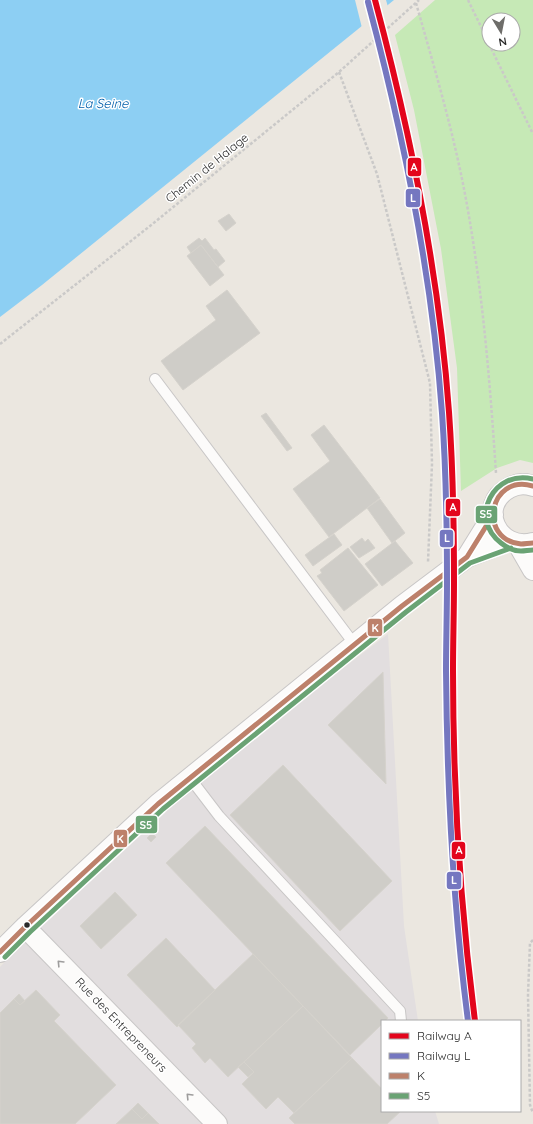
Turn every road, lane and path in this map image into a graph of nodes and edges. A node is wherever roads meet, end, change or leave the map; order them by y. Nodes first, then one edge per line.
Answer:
1 (419, 0) edge
2 (468, 0) edge
3 (416, 3) junction
4 (481, 27) edge
5 (493, 52) edge
6 (339, 72) junction
7 (533, 134) edge
8 (0, 344) edge
9 (155, 379) dead end
10 (533, 486) edge
11 (495, 506) junction
12 (520, 543) edge
13 (467, 557) junction
14 (533, 570) edge
15 (427, 586) junction
16 (355, 645) junction
17 (190, 778) junction
18 (25, 927) junction
19 (533, 940) edge
20 (0, 952) edge
21 (401, 1020) edge
22 (533, 1112) edge
23 (217, 1124) edge

1 - 3 path, Chemin de Halage
2 - 4 path
3 - 6 path, Chemin de Halage
3 - 11 path
5 - 7 path
6 - 8 path, Chemin de Halage
6 - 15 path
9 - 16 lane
10 - 11 street
11 - 12 street
11 - 13 street
12 - 13 street
12 - 14 street
13 - 15 street
15 - 16 street
16 - 17 street
17 - 18 street
17 - 21 lane
18 - 20 street
23 -> 18 street, Rue des Entrepreneurs
19 - 22 path

